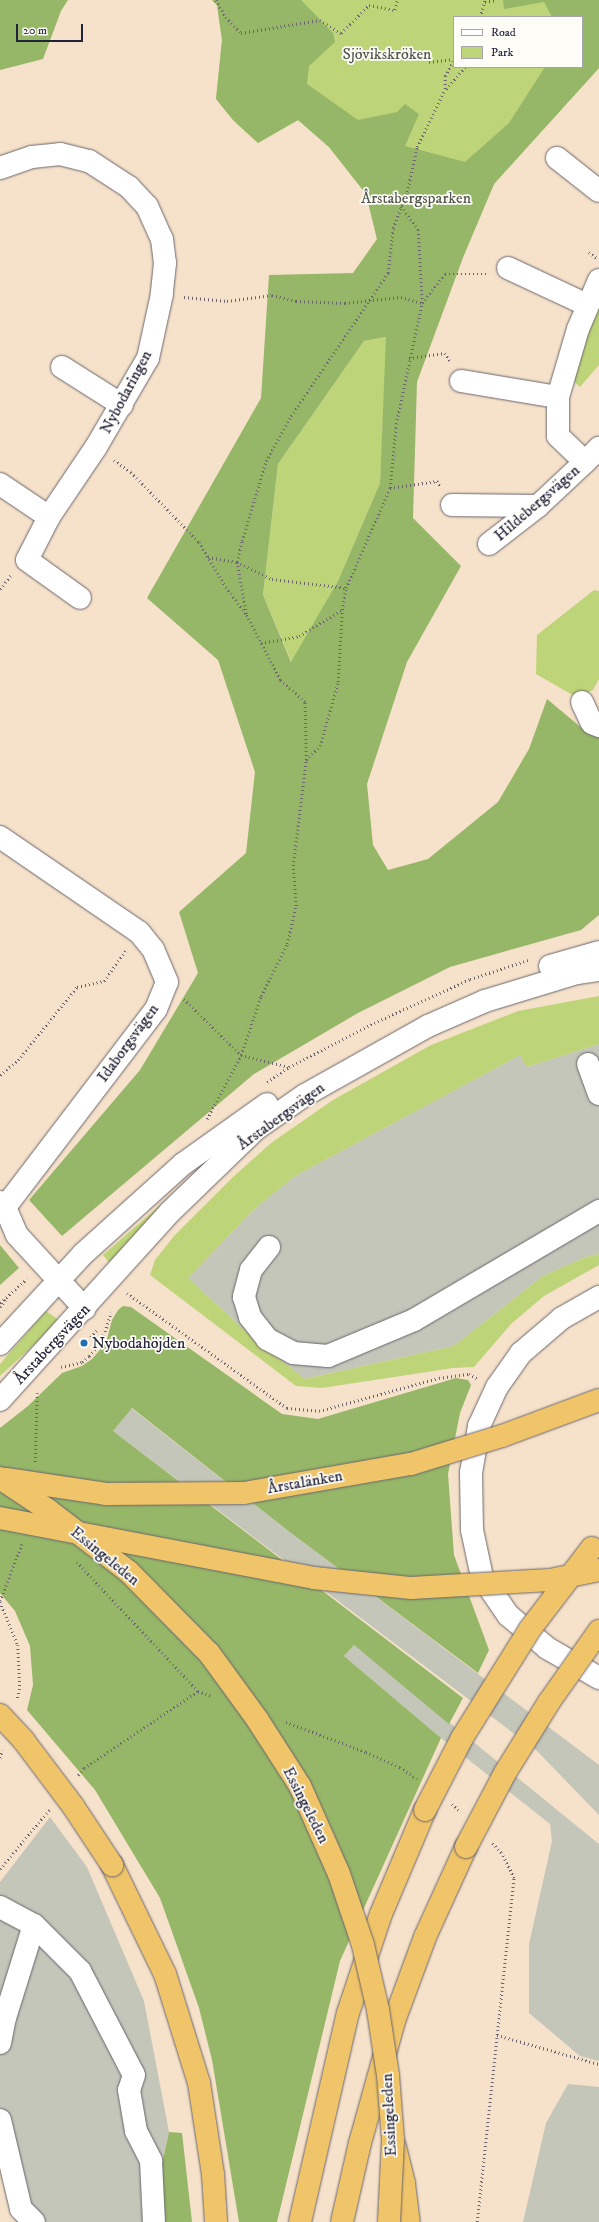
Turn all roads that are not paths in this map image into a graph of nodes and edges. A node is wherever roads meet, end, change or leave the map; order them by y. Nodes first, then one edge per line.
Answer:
1 (557, 158) dead end
2 (0, 168) edge
3 (599, 191) edge
4 (508, 268) road end
5 (599, 280) edge
6 (587, 305) junction
7 (62, 367) dead end
8 (461, 381) road end
9 (558, 397) junction
10 (122, 405) junction
11 (592, 455) edge
12 (0, 484) edge
13 (452, 505) road end
14 (538, 506) junction
15 (49, 517) junction
16 (489, 544) dead end
17 (80, 598) dead end
18 (582, 702) dead end
19 (599, 726) edge
20 (0, 837) edge
21 (599, 952) edge
22 (599, 970) edge
23 (588, 1064) dead end
24 (599, 1094) edge
25 (3, 1204) edge
26 (599, 1210) edge
27 (269, 1247) dead end
28 (57, 1280) junction
29 (599, 1297) edge
30 (85, 1309) junction
31 (0, 1344) edge
32 (0, 1400) edge
33 (599, 1400) edge
34 (0, 1478) edge
35 (0, 1518) edge
36 (595, 1544) edge
37 (599, 1570) edge
38 (599, 1631) edge
39 (599, 1678) edge
40 (8, 1710) edge
41 (0, 1907) edge
42 (34, 1925) junction
43 (0, 2043) edge
44 (0, 2120) edge
45 (393, 2140) junction
46 (34, 2222) edge
47 (154, 2222) edge
48 (216, 2222) edge
49 (300, 2222) edge
50 (342, 2222) edge
51 (389, 2222) edge
52 (409, 2222) edge

1 - 3 street
2 - 10 street, Nybodaringen
4 - 6 street
5 - 6 street, Hildebergsvägen
6 - 9 street, Hildebergsvägen
7 - 10 street
8 - 9 street
9 - 11 street, Hildebergsvägen
10 - 15 street, Nybodaringen
11 - 14 street, Hildebergsvägen
12 - 15 street
13 - 14 street
14 - 16 street, Hildebergsvägen
15 - 17 street, Nybodaringen
18 - 19 street
20 - 25 street, Idaborgsvägen
21 - 28 street, Årstabergsvägen
22 - 30 street, Årstabergsvägen
23 - 24 street
25 - 28 street
26 - 27 street
28 - 30 street
28 - 31 street, Årstabergsvägen
29 - 39 street
30 - 32 street, Årstabergsvägen
33 - 34 highway, Årstalänken, bridge
34 - 45 highway, Essingeleden, bridge
35 - 37 highway, bridge
36 - 49 highway, bridge
38 - 50 highway, bridge
40 - 48 highway, bridge
41 - 42 street
42 - 43 street
42 - 47 street
44 - 46 street
45 - 51 highway, Essingeleden, bridge
45 - 52 highway, bridge

